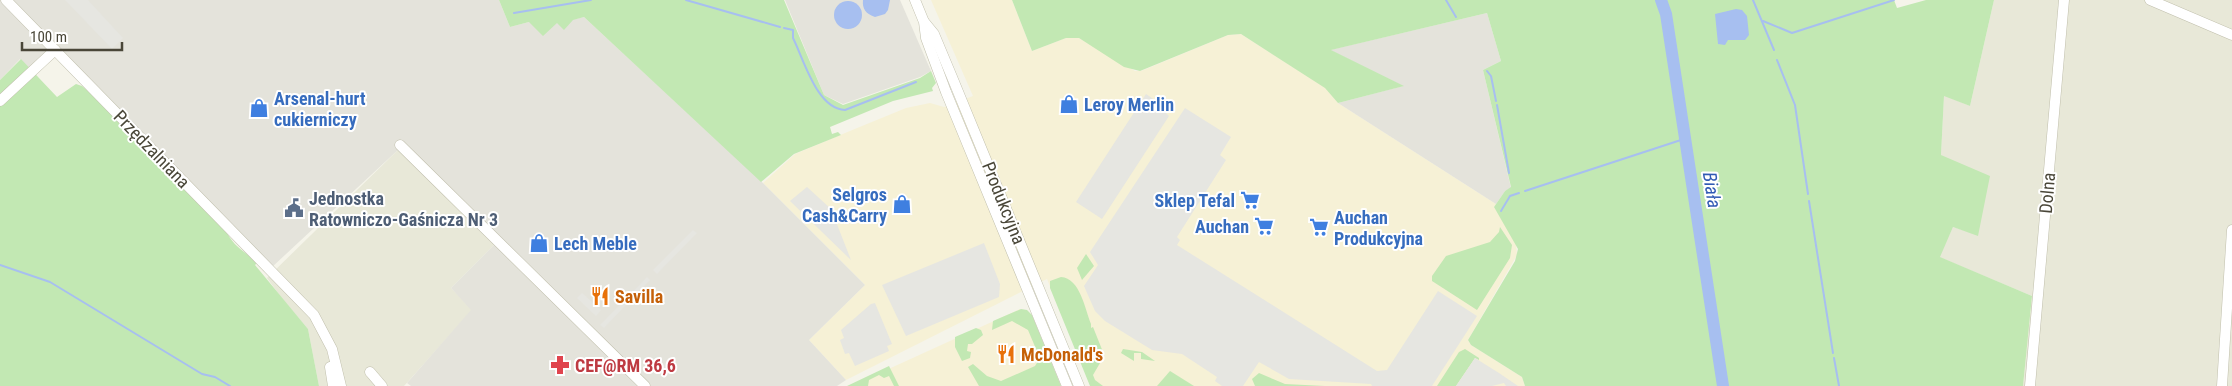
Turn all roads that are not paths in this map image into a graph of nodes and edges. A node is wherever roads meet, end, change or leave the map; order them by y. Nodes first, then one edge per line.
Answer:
1 (6, 0) edge
2 (915, 0) edge
3 (2064, 0) edge
4 (2150, 0) edge
5 (2232, 35) edge
6 (55, 50) junction
7 (951, 90) junction
8 (0, 101) edge
9 (400, 146) dead end
10 (2232, 230) edge
11 (297, 299) junction
12 (370, 372) dead end
13 (635, 378) junction
14 (333, 386) edge
15 (341, 386) edge
16 (382, 386) edge
17 (628, 386) edge
18 (645, 386) edge
19 (1067, 386) edge
20 (1080, 386) edge
21 (2030, 386) edge
22 (2222, 386) edge

1 - 6 street, Przędzalniana
2 - 7 street, Produkcyjna
3 - 21 street, Dolna
4 - 5 street
6 - 8 street
6 - 11 street, Przędzalniana
7 - 19 street, Produkcyjna
7 - 20 street, Produkcyjna
9 - 13 street
10 - 22 street
11 - 14 street, Przędzalniana
11 - 15 street, Przędzalniana
12 - 16 street
13 - 17 street
13 - 18 street

